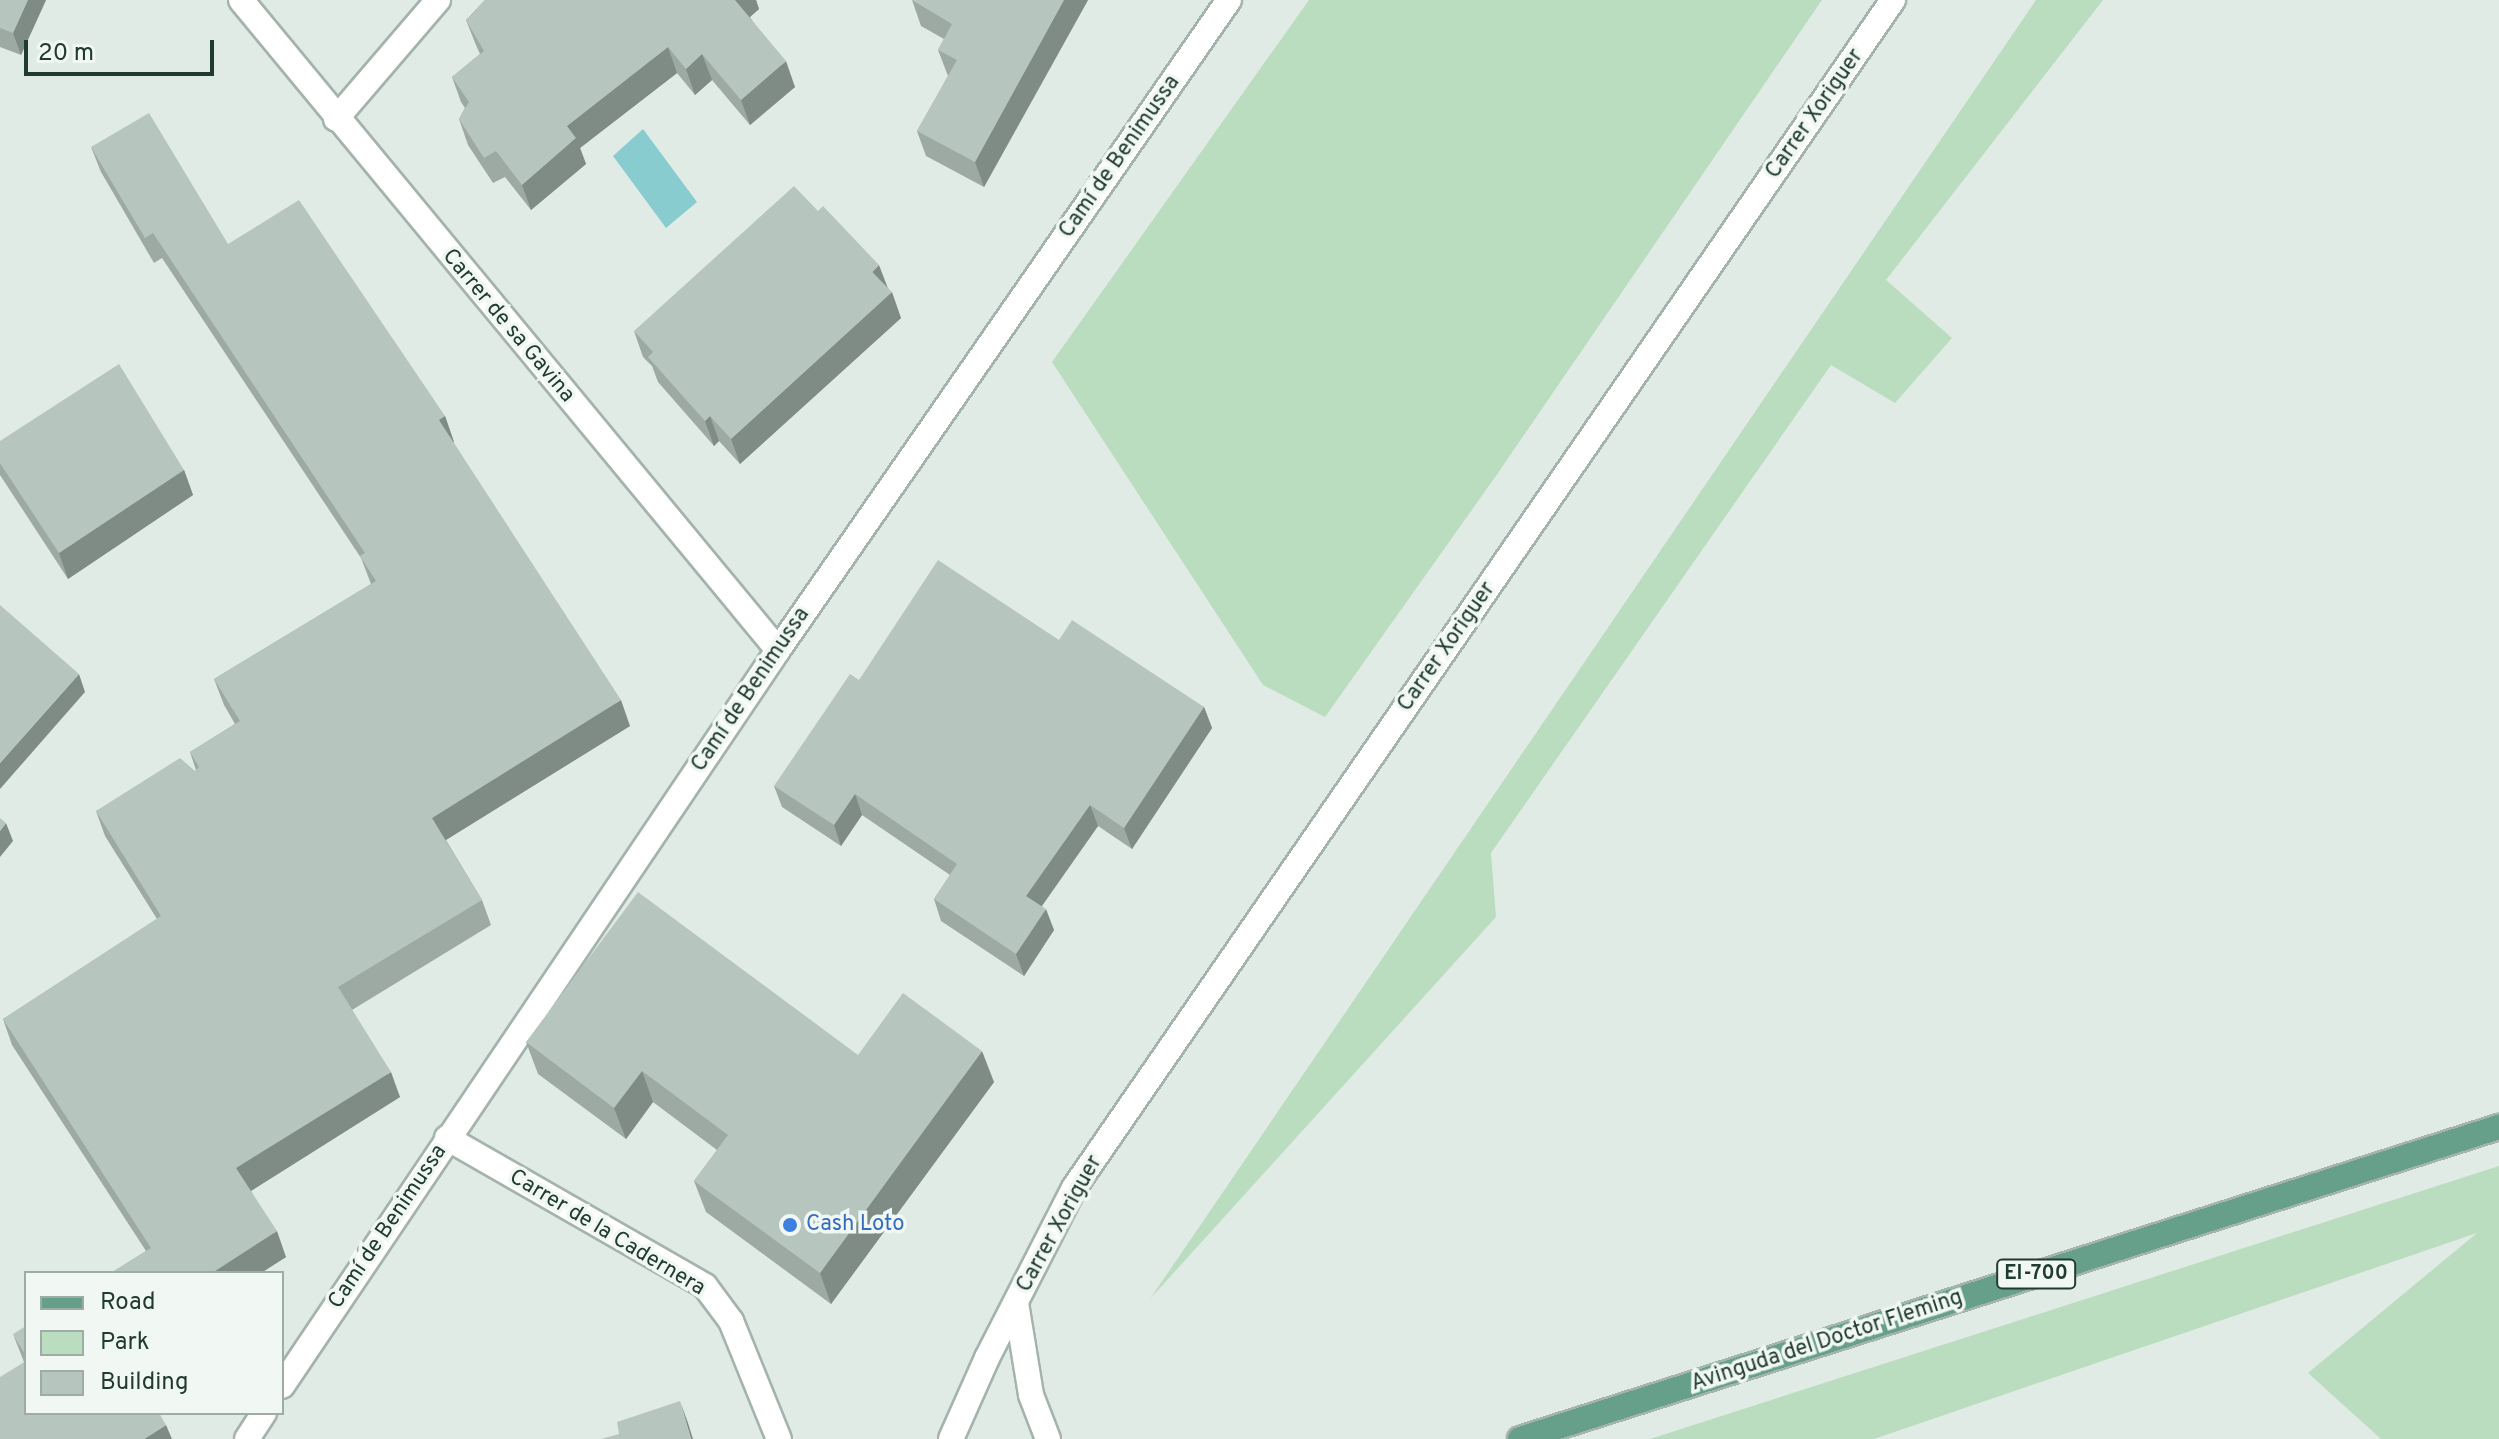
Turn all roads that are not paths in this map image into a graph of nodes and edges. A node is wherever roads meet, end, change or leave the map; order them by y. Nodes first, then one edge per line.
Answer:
1 (241, 0) edge
2 (438, 0) edge
3 (1229, 0) edge
4 (1893, 0) edge
5 (336, 119) junction
6 (778, 650) junction
7 (2499, 1127) edge
8 (447, 1138) junction
9 (1016, 1303) junction
10 (284, 1383) edge
11 (263, 1415) edge
12 (247, 1439) edge
13 (779, 1439) edge
14 (951, 1439) edge
15 (1048, 1439) edge
16 (1520, 1439) edge

1 - 5 street, Carrer de sa Gavina
2 - 5 street
3 - 6 street, Camí de Benimussa
4 - 9 street, Carrer Xoriguer
5 - 6 street, Carrer de sa Gavina
6 - 8 street, Camí de Benimussa
7 - 16 main road, Avinguda del Doctor Fleming / EI-700
8 - 10 street, Camí de Benimussa
8 - 13 street, Carrer de la Cadernera
9 - 14 street, Carrer Xoriguer
9 - 15 street, Carrer Xoriguer
11 - 12 street

